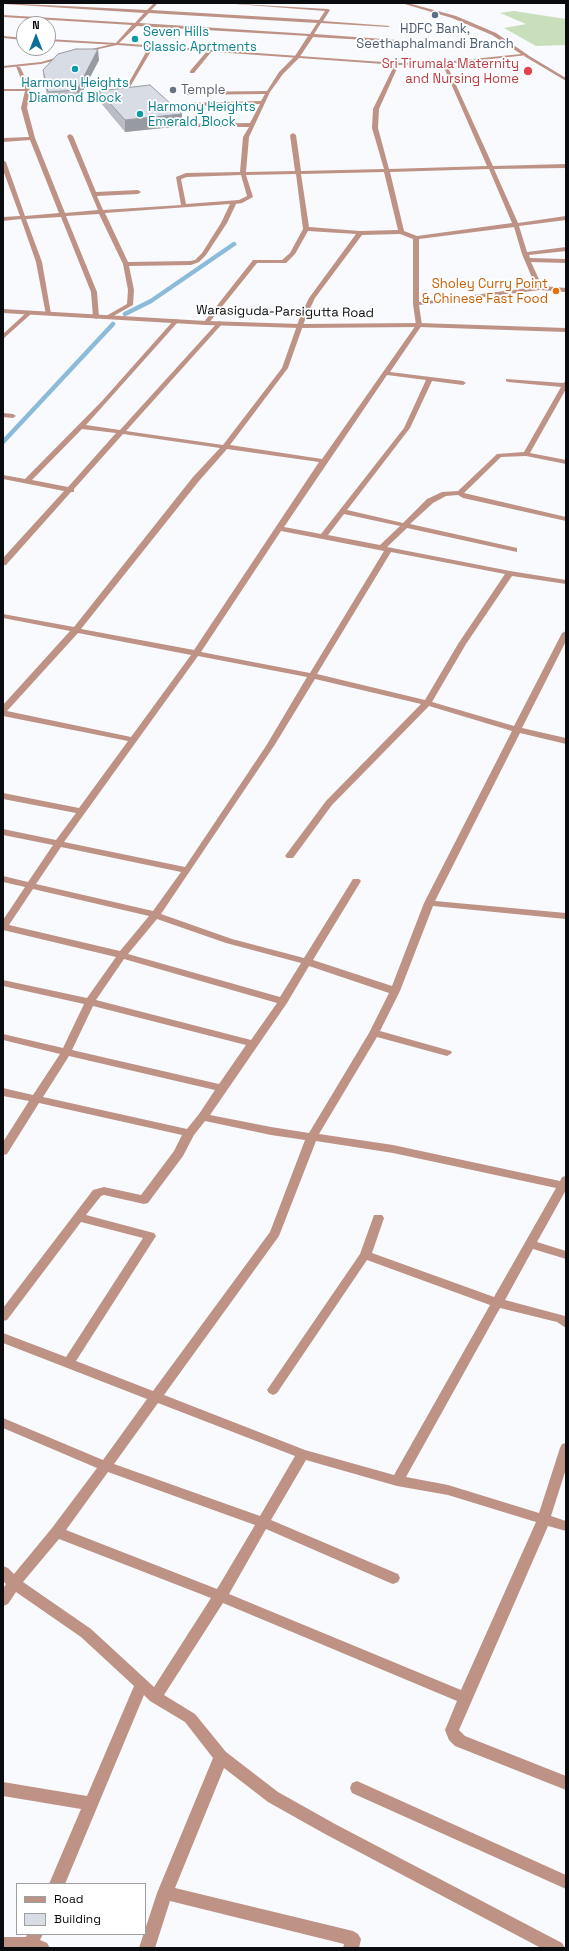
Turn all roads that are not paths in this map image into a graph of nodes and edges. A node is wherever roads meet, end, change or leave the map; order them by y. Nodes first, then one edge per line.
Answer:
1 (4, 3) edge
2 (156, 3) edge
3 (224, 3) edge
4 (403, 3) edge
5 (412, 4) edge
6 (148, 11) junction
7 (3, 16) edge
8 (320, 22) junction
9 (135, 25) junction
10 (388, 26) dead end
11 (313, 35) junction
12 (3, 37) edge
13 (16, 38) edge
14 (56, 40) edge
15 (436, 43) dead end
16 (117, 44) junction
17 (152, 46) junction
18 (210, 51) junction
19 (526, 55) junction
20 (297, 57) junction
21 (444, 63) junction
22 (397, 64) junction
23 (3, 67) edge
24 (18, 67) junction
25 (192, 72) dead end
26 (565, 78) edge
27 (3, 90) edge
28 (28, 90) junction
29 (125, 92) edge
30 (268, 92) junction
31 (186, 93) dead end
32 (263, 102) junction
33 (188, 104) dead end
34 (185, 125) dead end
35 (252, 125) junction
36 (70, 136) dead end
37 (293, 136) dead end
38 (32, 138) junction
39 (3, 140) edge
40 (3, 162) edge
41 (566, 166) edge
42 (490, 168) junction
43 (387, 170) junction
44 (299, 173) junction
45 (243, 174) junction
46 (138, 192) dead end
47 (96, 194) junction
48 (234, 202) junction
49 (184, 206) junction
50 (101, 211) junction
51 (63, 214) junction
52 (22, 217) junction
53 (3, 218) edge
54 (566, 218) edge
55 (516, 225) junction
56 (306, 229) junction
57 (401, 232) junction
58 (360, 233) junction
59 (416, 238) junction
60 (566, 249) edge
61 (527, 257) junction
62 (566, 261) edge
63 (126, 264) junction
64 (540, 288) junction
65 (566, 290) edge
66 (416, 304) junction
67 (3, 311) edge
68 (29, 313) junction
69 (48, 314) junction
70 (96, 317) junction
71 (108, 317) junction
72 (176, 321) junction
73 (206, 323) junction
74 (220, 323) junction
75 (419, 325) junction
76 (300, 326) junction
77 (566, 330) edge
78 (3, 337) edge
79 (386, 373) junction
80 (430, 379) junction
81 (508, 380) dead end
82 (463, 383) dead end
83 (565, 384) edge
84 (3, 415) edge
85 (13, 416) dead end
86 (78, 426) junction
87 (123, 432) junction
88 (225, 447) junction
89 (526, 454) junction
90 (324, 461) junction
91 (566, 462) edge
92 (3, 477) edge
93 (27, 481) junction
94 (71, 490) junction
95 (460, 493) junction
96 (341, 511) junction
97 (566, 519) edge
98 (404, 524) junction
99 (279, 528) junction
100 (323, 536) junction
101 (386, 548) junction
102 (514, 550) dead end
103 (3, 563) edge
104 (510, 573) junction
105 (566, 582) edge
106 (3, 616) edge
107 (76, 630) junction
108 (566, 632) edge
109 (196, 653) junction
110 (314, 676) junction
111 (427, 704) junction
112 (3, 712) edge
113 (518, 730) junction
114 (133, 740) junction
115 (566, 741) edge
116 (3, 796) edge
117 (81, 811) junction
118 (3, 832) edge
119 (58, 844) junction
120 (290, 856) dead end
121 (187, 870) junction
122 (3, 879) edge
123 (356, 881) dead end
124 (30, 885) junction
125 (429, 904) junction
126 (155, 915) junction
127 (566, 916) edge
128 (3, 927) edge
129 (122, 955) junction
130 (307, 962) junction
131 (3, 983) edge
132 (395, 991) junction
133 (283, 1001) junction
134 (90, 1002) junction
135 (374, 1033) junction
136 (3, 1037) edge
137 (254, 1044) junction
138 (66, 1052) junction
139 (447, 1053) dead end
140 (222, 1088) junction
141 (3, 1092) edge
142 (36, 1099) junction
143 (204, 1117) junction
144 (189, 1133) junction
145 (312, 1137) junction
146 (3, 1151) edge
147 (565, 1183) edge
148 (80, 1218) junction
149 (378, 1218) dead end
150 (531, 1244) junction
151 (365, 1255) junction
152 (566, 1255) edge
153 (496, 1302) junction
154 (3, 1317) edge
155 (566, 1323) edge
156 (3, 1338) edge
157 (69, 1362) junction
158 (274, 1390) dead end
159 (154, 1397) junction
160 (3, 1422) edge
161 (566, 1448) edge
162 (303, 1454) junction
163 (105, 1466) junction
164 (397, 1481) junction
165 (544, 1520) junction
166 (262, 1522) junction
167 (566, 1526) edge
168 (57, 1532) junction
169 (3, 1572) edge
170 (393, 1578) dead end
171 (14, 1583) junction
172 (220, 1596) junction
173 (3, 1600) edge
174 (141, 1685) junction
175 (155, 1697) junction
176 (465, 1698) junction
177 (221, 1757) junction
178 (566, 1784) edge
179 (357, 1788) dead end
180 (3, 1789) edge
181 (92, 1804) junction
182 (566, 1882) edge
183 (57, 1883) edge
184 (165, 1893) junction
185 (34, 1944) edge
186 (3, 1945) edge
187 (147, 1948) edge
188 (351, 1948) edge
189 (556, 1948) edge

1 - 6 street
2 - 6 street
3 - 8 street
4 - 5 street
5 - 19 street
6 - 8 street
6 - 9 street
7 - 9 street
8 - 10 street
8 - 11 street
9 - 11 street
9 - 16 street
11 - 15 street
11 - 20 street
12 - 13 street
14 - 16 street
16 - 17 street
16 - 24 street
17 - 18 street
17 - 29 street
18 - 20 street
18 - 25 street
19 - 21 street
19 - 26 street
20 - 22 street
20 - 30 street
21 - 22 street
21 - 42 street
22 - 43 street
23 - 24 street
24 - 28 street
27 - 28 street
28 - 38 street
30 - 31 street
30 - 32 street
32 - 33 street
32 - 35 street
34 - 35 street
35 - 45 street
36 - 47 street
37 - 44 street
38 - 39 street
38 - 51 street
40 - 52 street
41 - 42 street
42 - 43 street
42 - 55 street
43 - 44 street
43 - 57 street
44 - 45 street
44 - 56 street
45 - 48 street
45 - 49 street
46 - 47 street
47 - 50 street
48 - 49 street
48 - 63 street
49 - 50 street
50 - 51 street
50 - 63 street
51 - 52 street
51 - 70 street
52 - 53 street
52 - 69 street
54 - 55 street
55 - 59 street
55 - 61 street
56 - 58 street
56 - 73 street
57 - 58 street
57 - 59 street
58 - 76 street
59 - 66 street
60 - 61 street
61 - 62 street
61 - 64 street
63 - 71 street
64 - 65 street
64 - 66 street
66 - 75 street
67 - 68 street, Warasiguda-Parsigutta Road
68 - 69 street, Warasiguda-Parsigutta Road
68 - 78 street
69 - 70 street, Warasiguda-Parsigutta Road
70 - 71 street, Warasiguda-Parsigutta Road
71 - 72 street, Warasiguda-Parsigutta Road
72 - 73 street, Warasiguda-Parsigutta Road
72 - 86 street
73 - 74 street, Warasiguda-Parsigutta Road
74 - 76 street, Warasiguda-Parsigutta Road
74 - 87 street
75 - 76 street, Warasiguda-Parsigutta Road
75 - 77 street, Warasiguda-Parsigutta Road
75 - 79 street
76 - 88 street
79 - 80 street
79 - 90 street
80 - 82 street
80 - 96 street
81 - 83 street
83 - 89 street
84 - 85 street
86 - 87 street
86 - 93 street
87 - 88 street
87 - 94 street
88 - 90 street
88 - 107 street
89 - 91 street
89 - 95 street
90 - 99 street
92 - 93 street
93 - 94 street
94 - 103 street
95 - 97 street
95 - 98 street
96 - 98 street
96 - 100 street
98 - 101 street
98 - 102 street
99 - 100 street
99 - 109 street
100 - 101 street
101 - 104 street
101 - 110 street
104 - 105 street
104 - 111 street
106 - 107 street
107 - 109 street
107 - 112 street
108 - 113 street
109 - 110 street
109 - 114 street
110 - 111 street
110 - 121 street
111 - 113 street
111 - 120 street
112 - 114 street
113 - 115 street
113 - 125 street
114 - 117 street
116 - 117 street
117 - 119 street
118 - 119 street
119 - 121 street
119 - 124 street
121 - 126 street
122 - 124 street
123 - 130 street
124 - 126 street
124 - 128 street
125 - 127 street
125 - 132 street
126 - 129 street
126 - 130 street
128 - 129 street
129 - 133 street
129 - 134 street
130 - 132 street
130 - 133 street
131 - 134 street
132 - 135 street
133 - 137 street
134 - 137 street
134 - 138 street
135 - 139 street
135 - 145 street
136 - 138 street
137 - 140 street
138 - 140 street
138 - 142 street
140 - 143 street
141 - 142 street
142 - 144 street
142 - 146 street
143 - 144 street
143 - 145 street
144 - 148 street
145 - 147 street
145 - 159 street
147 - 150 street
148 - 154 street
148 - 157 street
149 - 151 street
150 - 152 street
150 - 153 street
151 - 153 street
151 - 158 street
153 - 155 street
153 - 164 street
156 - 157 street
157 - 159 street
159 - 162 street
159 - 163 street
160 - 163 street
161 - 165 street
162 - 164 street
162 - 166 street
163 - 166 street
163 - 168 street
164 - 165 street
165 - 167 street
165 - 176 street
166 - 170 street
166 - 172 street
168 - 171 street
168 - 172 street
169 - 171 street
171 - 173 street
171 - 174 street
172 - 175 street
172 - 176 street
174 - 175 street
174 - 181 street
175 - 177 street
176 - 178 street
177 - 184 street
177 - 189 street
179 - 182 street
180 - 181 street
181 - 183 street
184 - 187 street
184 - 188 street
185 - 186 street

